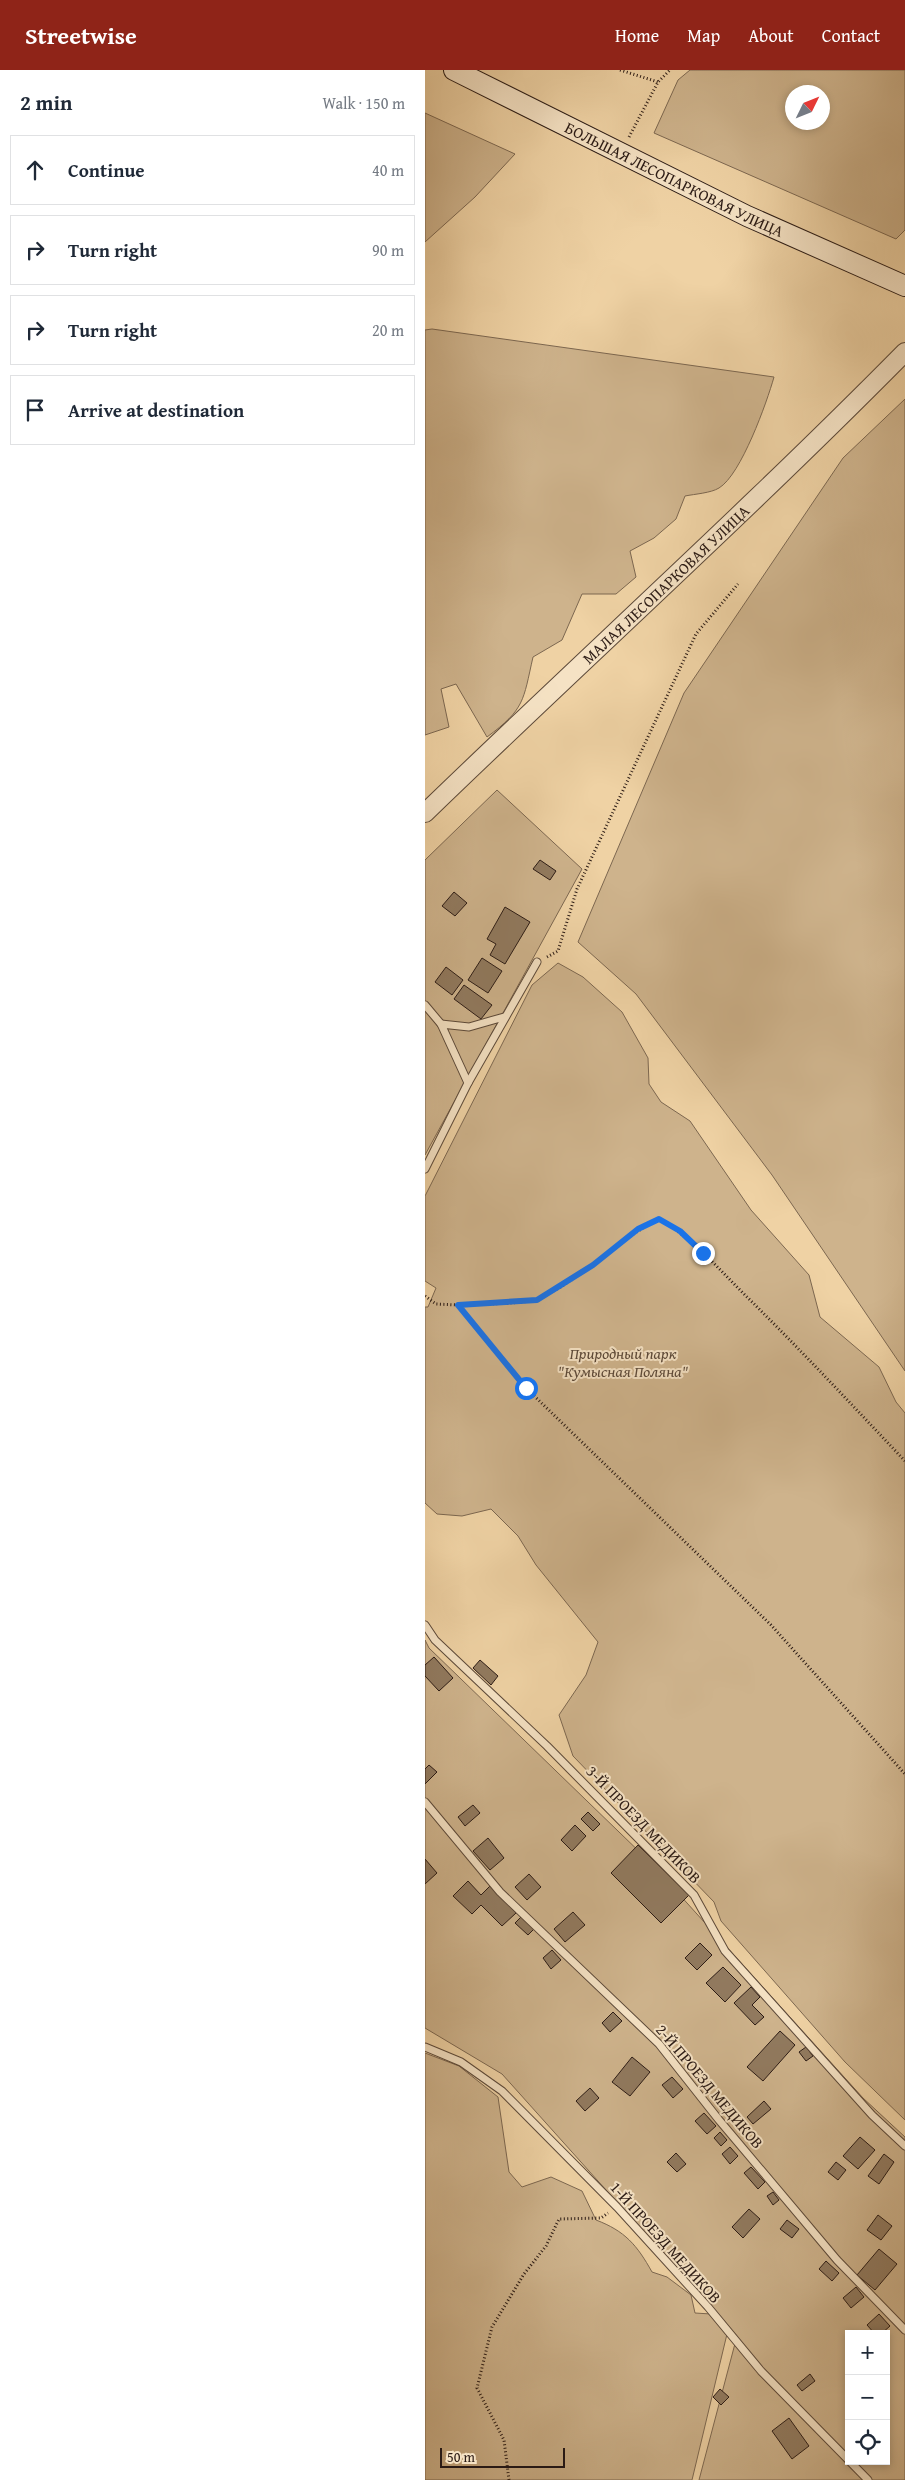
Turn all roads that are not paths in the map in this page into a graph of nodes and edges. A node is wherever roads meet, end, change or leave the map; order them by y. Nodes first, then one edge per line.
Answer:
1 (454, 70) edge
2 (903, 283) edge
3 (905, 352) edge
4 (425, 813) edge
5 (537, 962) road end
6 (425, 1006) edge
7 (504, 1017) junction
8 (441, 1024) junction
9 (468, 1084) junction
10 (425, 1169) edge
11 (425, 1625) edge
12 (425, 1802) edge
13 (425, 2047) edge
14 (905, 2146) edge
15 (905, 2330) edge
16 (868, 2480) edge

1 - 2 main road, БОЛЬШАЯ ЛЕСОПАРКОВАЯ УЛИЦА
3 - 4 street, МАЛАЯ ЛЕСОПАРКОВАЯ УЛИЦА
5 - 7 lane
6 - 8 lane
7 - 8 lane
7 - 9 lane
8 - 9 lane
9 - 10 lane
11 - 14 lane, 3-Й ПРОЕЗД МЕДИКОВ
12 - 15 lane, 2-Й ПРОЕЗД МЕДИКОВ
13 - 16 lane, 1-Й ПРОЕЗД МЕДИКОВ

